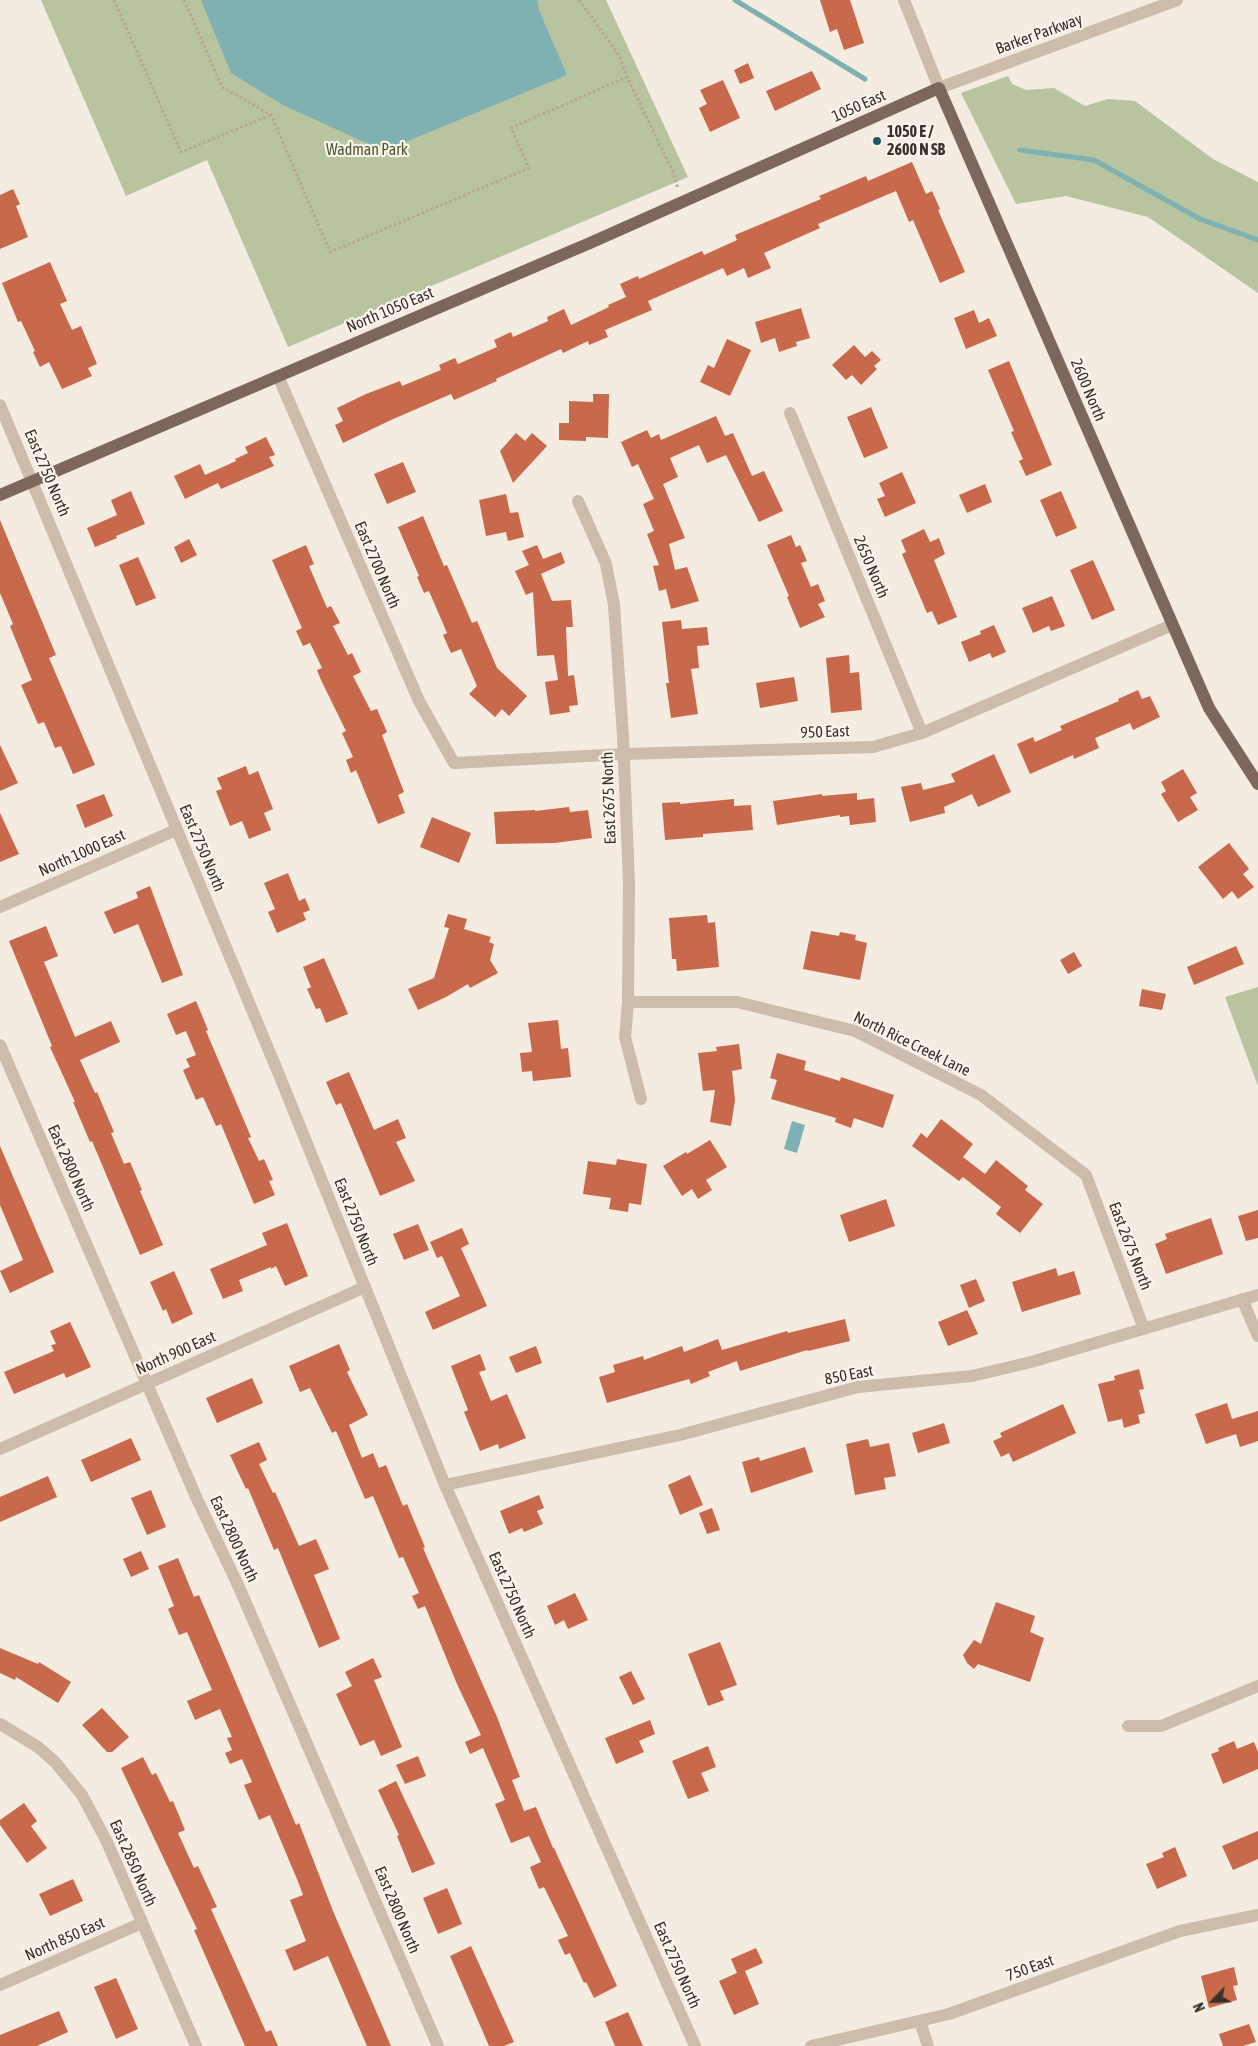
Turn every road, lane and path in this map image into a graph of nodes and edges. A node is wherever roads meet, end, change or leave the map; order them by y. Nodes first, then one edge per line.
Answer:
1 (114, 0) edge
2 (184, 0) edge
3 (579, 0) edge
4 (904, 0) edge
5 (1177, 0) edge
6 (627, 77) junction
7 (939, 88) junction
8 (271, 115) junction
9 (793, 153) joint
10 (682, 202) junction
11 (278, 376) junction
12 (0, 405) edge
13 (790, 413) dead end
14 (33, 481) junction
15 (0, 495) edge
16 (578, 501) dead end
17 (1172, 625) junction
18 (922, 733) junction
19 (624, 754) junction
20 (454, 763) joint
21 (1258, 784) edge
22 (176, 830) junction
23 (0, 906) edge
24 (628, 1002) junction
25 (0, 1045) edge
26 (642, 1099) dead end
27 (1086, 1175) joint
28 (364, 1287) junction
29 (1258, 1295) edge
30 (1242, 1299) junction
31 (1144, 1328) junction
32 (1258, 1336) edge
33 (147, 1383) junction
34 (0, 1449) edge
35 (445, 1485) junction
36 (1258, 1686) edge
37 (0, 1724) edge
38 (1128, 1726) dead end
39 (1258, 1915) edge
40 (142, 1923) junction
41 (0, 1985) edge
42 (920, 2021) junction
43 (196, 2046) edge
44 (438, 2046) edge
45 (695, 2046) edge
46 (811, 2046) edge
47 (928, 2046) edge

1 - 8 path
2 - 8 path
3 - 6 path
4 - 7 street, 2600 North
5 - 7 street, Barker Parkway
6 - 8 path
6 - 10 path
7 - 9 main road, 1050 East
7 - 17 main road, 2600 North
9 - 10 main road, North 1050 East
10 - 11 main road, North 1050 East
11 - 14 main road, North 1050 East
11 - 20 street, East 2700 North
12 - 14 street, East 2750 North
13 - 18 street, 2650 North
14 - 15 main road, North 1050 East
14 - 22 street, East 2750 North
16 - 19 street, East 2675 North
17 - 18 street, 950 East
17 - 21 main road, 2600 North
18 - 19 street, 950 East
19 - 20 street, 950 East
19 - 24 street, East 2675 North
22 - 23 street, North 1000 East
22 - 28 street, East 2750 North
24 - 26 street, East 2675 North
24 - 27 street, North Rice Creek Lane
25 - 33 street, East 2800 North
27 - 31 street, East 2675 North
28 - 33 street, North 900 East
28 - 35 street, East 2750 North
29 - 30 street, 850 East
30 - 31 street, 850 East
30 - 32 street
31 - 35 street, 850 East
33 - 34 street, North 900 East
33 - 44 street, East 2800 North
35 - 45 street, East 2750 North
36 - 38 street
37 - 40 street, East 2850 North
39 - 42 street, 750 East
40 - 41 street, North 850 East
40 - 43 street, East 2850 North
42 - 46 street, 750 East
42 - 47 street

